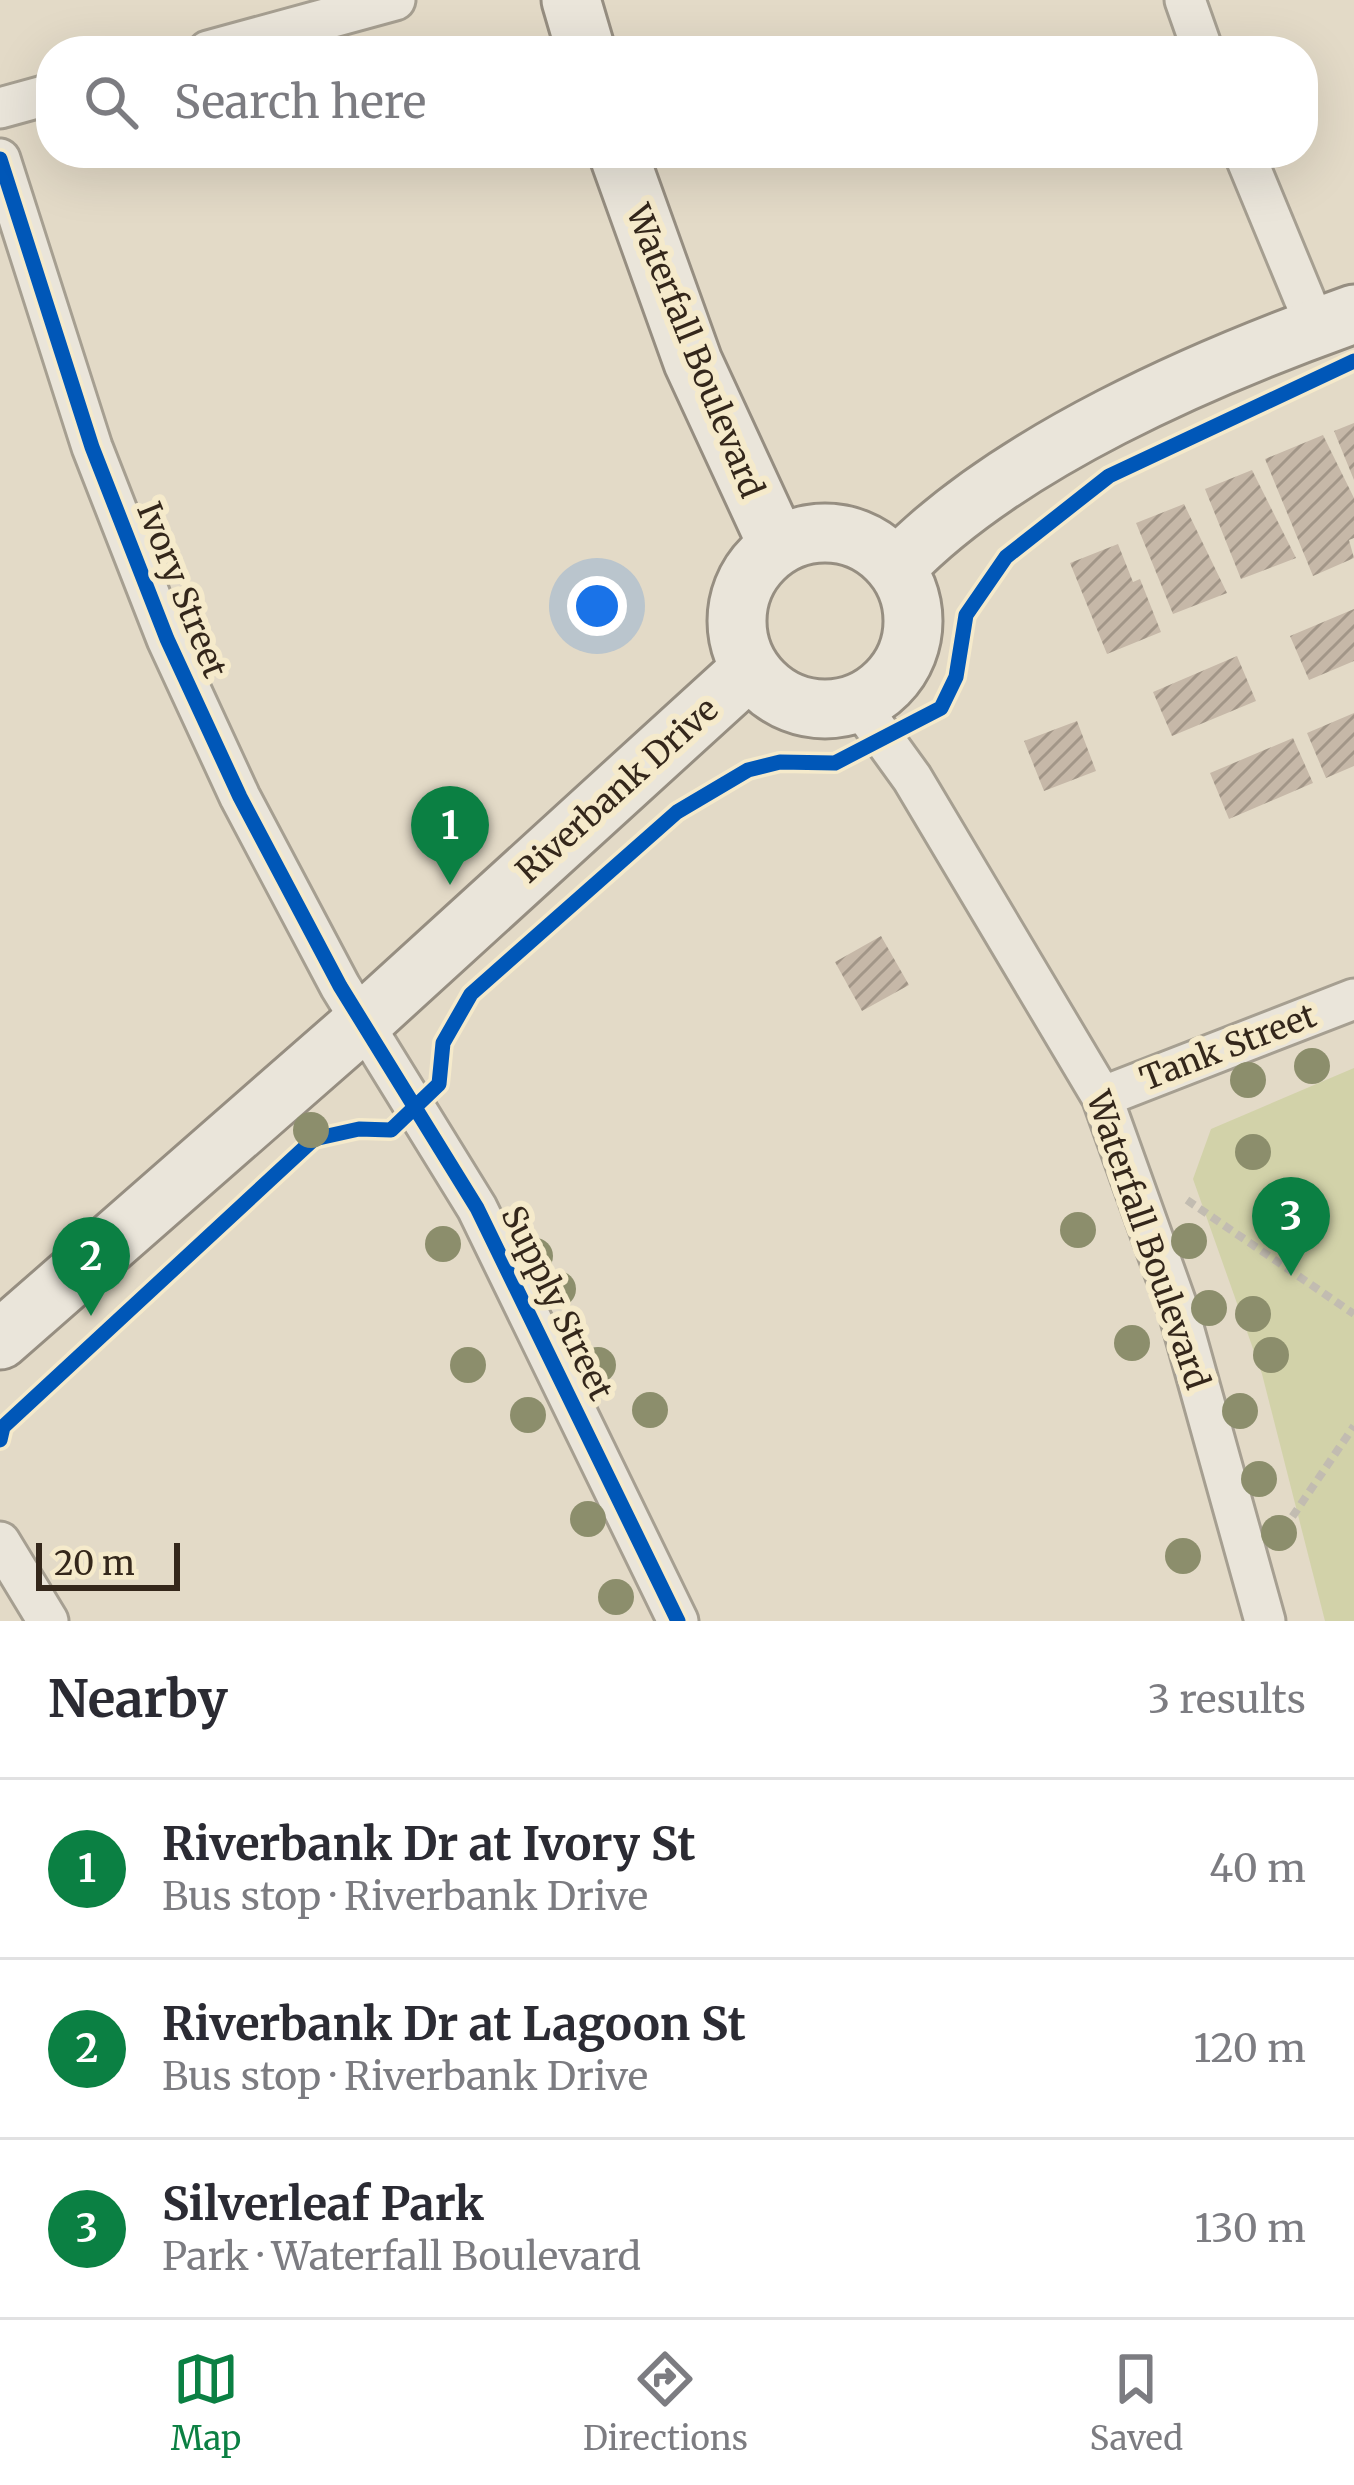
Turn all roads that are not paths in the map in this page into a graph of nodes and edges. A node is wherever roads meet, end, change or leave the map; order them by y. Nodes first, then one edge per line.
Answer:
1 (395, 0) edge
2 (571, 0) edge
3 (1185, 0) edge
4 (263, 36) edge
5 (582, 36) edge
6 (1198, 36) edge
7 (36, 98) edge
8 (0, 108) edge
9 (0, 159) edge
10 (623, 168) edge
11 (1252, 168) edge
12 (1335, 321) edge
13 (778, 546) junction
14 (898, 566) junction
15 (748, 670) junction
16 (857, 703) junction
17 (1354, 999) edge
18 (363, 1022) junction
19 (1102, 1096) junction
20 (0, 1340) edge
21 (0, 1542) edge
22 (49, 1621) edge
23 (678, 1621) edge
24 (1264, 1621) edge

1 - 4 street
2 - 5 street
3 - 6 street
7 - 8 street
9 - 18 street, Ivory Street
10 - 13 street, Waterfall Boulevard
11 - 12 street
12 - 14 street
13 - 14 street
13 - 15 street
14 - 16 street
15 - 16 street
15 - 18 street, Riverbank Drive
16 - 19 street, Waterfall Boulevard
17 - 19 street, Tank Street
18 - 20 street, Riverbank Drive
18 - 23 street, Supply Street
19 - 24 street, Waterfall Boulevard
21 - 22 street

